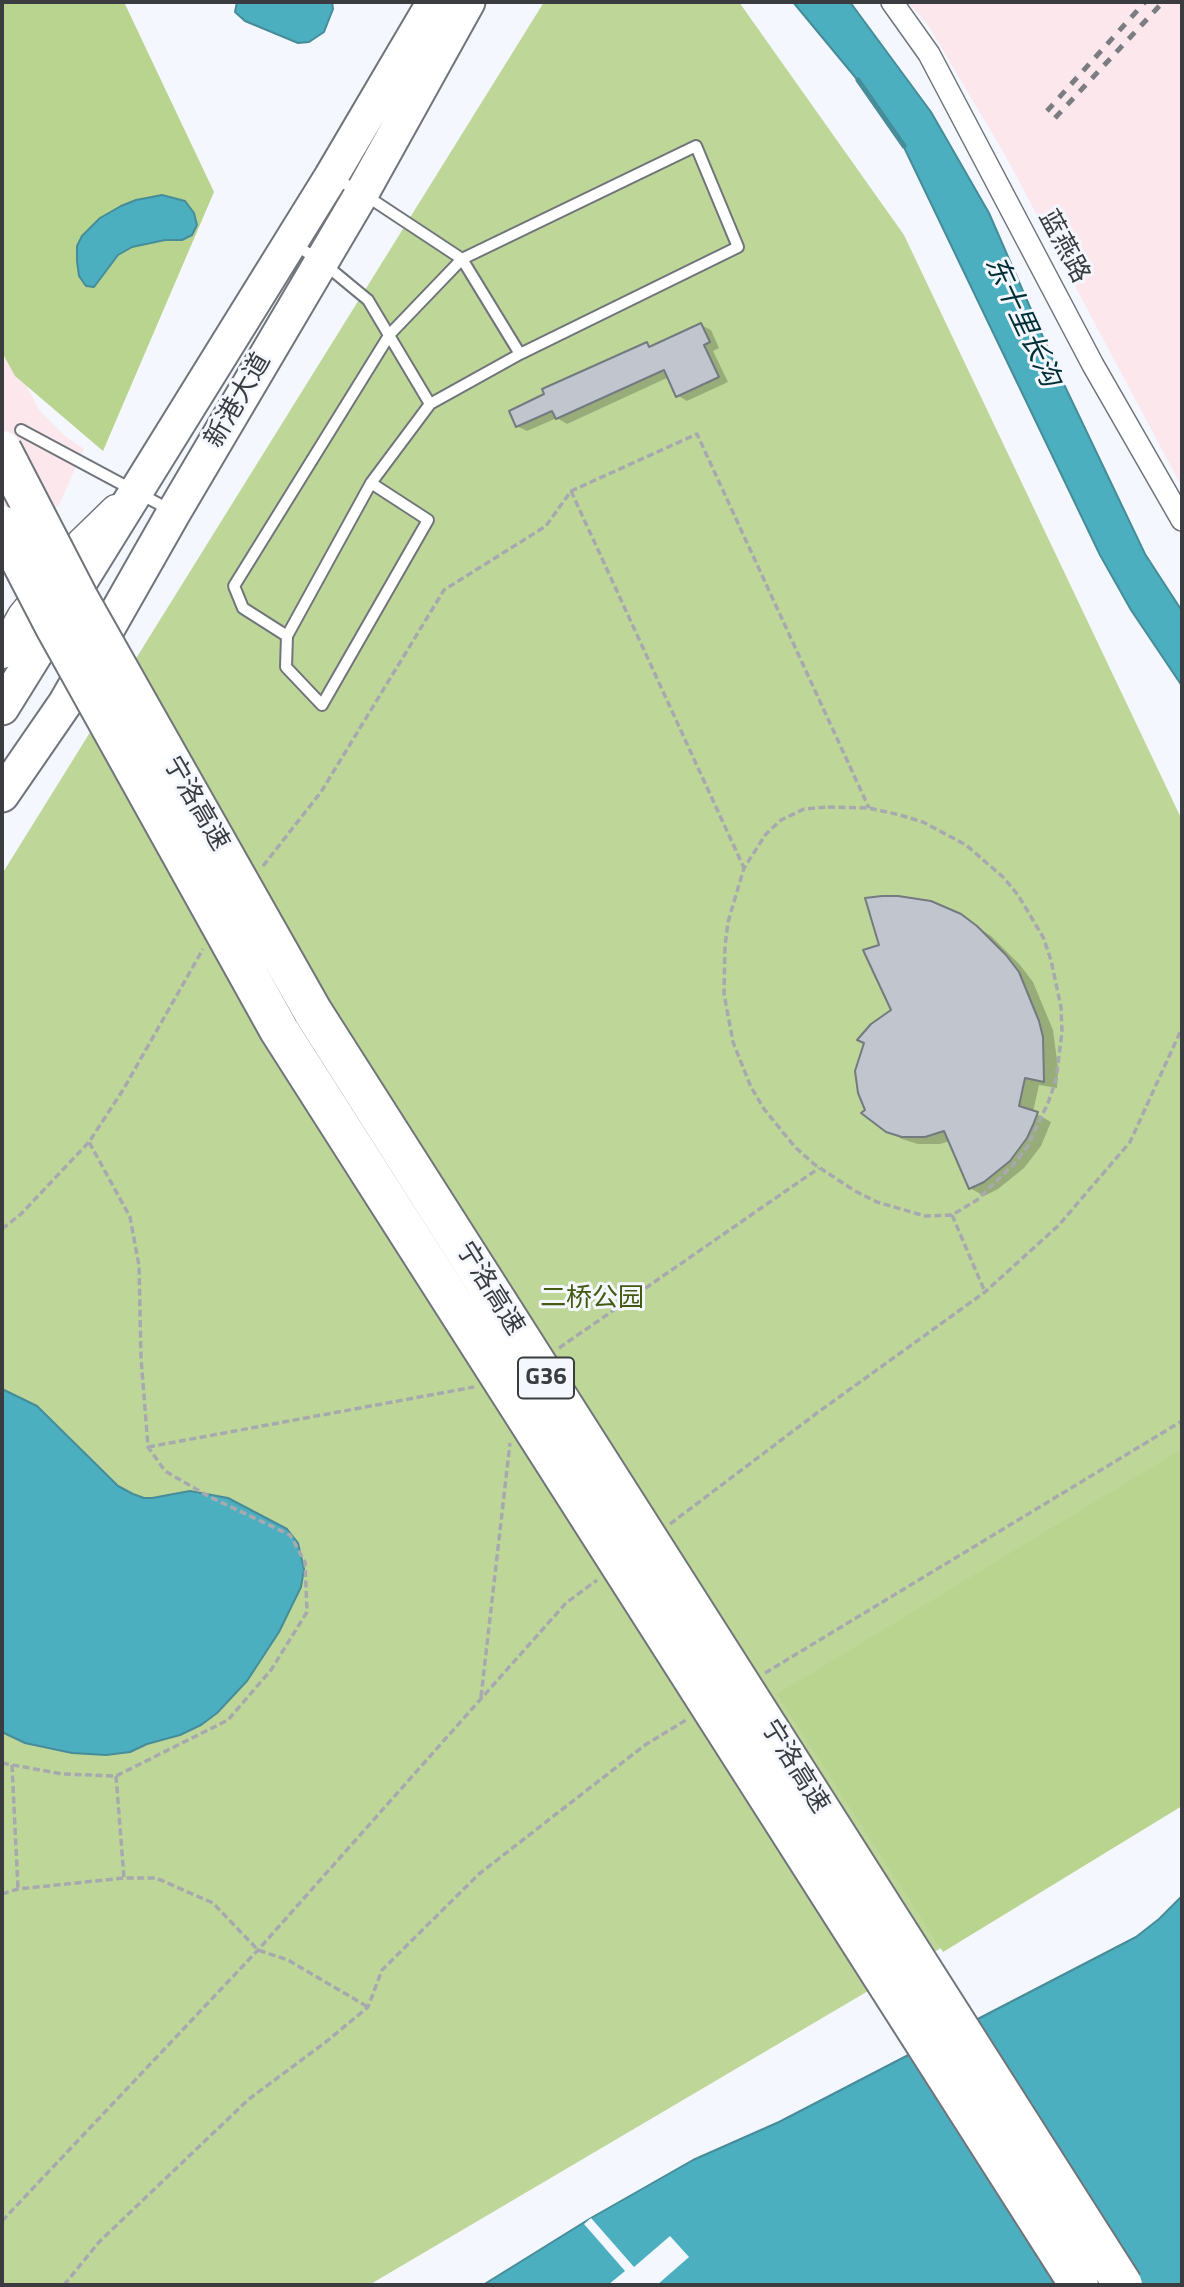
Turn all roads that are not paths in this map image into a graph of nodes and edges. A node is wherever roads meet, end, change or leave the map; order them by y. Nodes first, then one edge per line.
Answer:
1 (434, 2) edge
2 (468, 2) edge
3 (892, 2) edge
4 (331, 177) junction
5 (362, 193) junction
6 (291, 242) junction
7 (462, 259) junction
8 (321, 262) junction
9 (390, 334) junction
10 (520, 354) junction
11 (430, 404) junction
12 (12, 440) edge
13 (371, 483) junction
14 (136, 490) junction
15 (174, 512) junction
16 (1182, 520) edge
17 (2, 525) edge
18 (286, 636) junction
19 (2, 653) edge
20 (2, 708) edge
21 (2, 795) edge
22 (1079, 2285) edge
23 (1123, 2285) edge

1 - 4 main road, 新港大道
2 - 5 main road, 新港大道
3 - 16 street, 蓝燕路
4 - 5 lane
4 - 6 main road, 新港大道
5 - 7 lane
5 - 8 main road, 新港大道
6 - 8 lane
6 - 14 main road, 新港大道
7 - 9 lane
7 - 10 lane
7 - 10 lane
8 - 9 lane
8 - 15 main road, 新港大道
9 - 11 lane
9 - 18 lane
10 - 11 lane
11 - 13 lane
12 - 14 lane
12 - 23 highway, 宁洛高速 / G36, bridge
13 - 18 lane
13 - 18 lane
14 - 15 lane
14 - 19 street
14 - 20 main road, 新港大道
15 - 21 main road, 新港大道
17 - 22 highway, 宁洛高速 / G36, bridge

